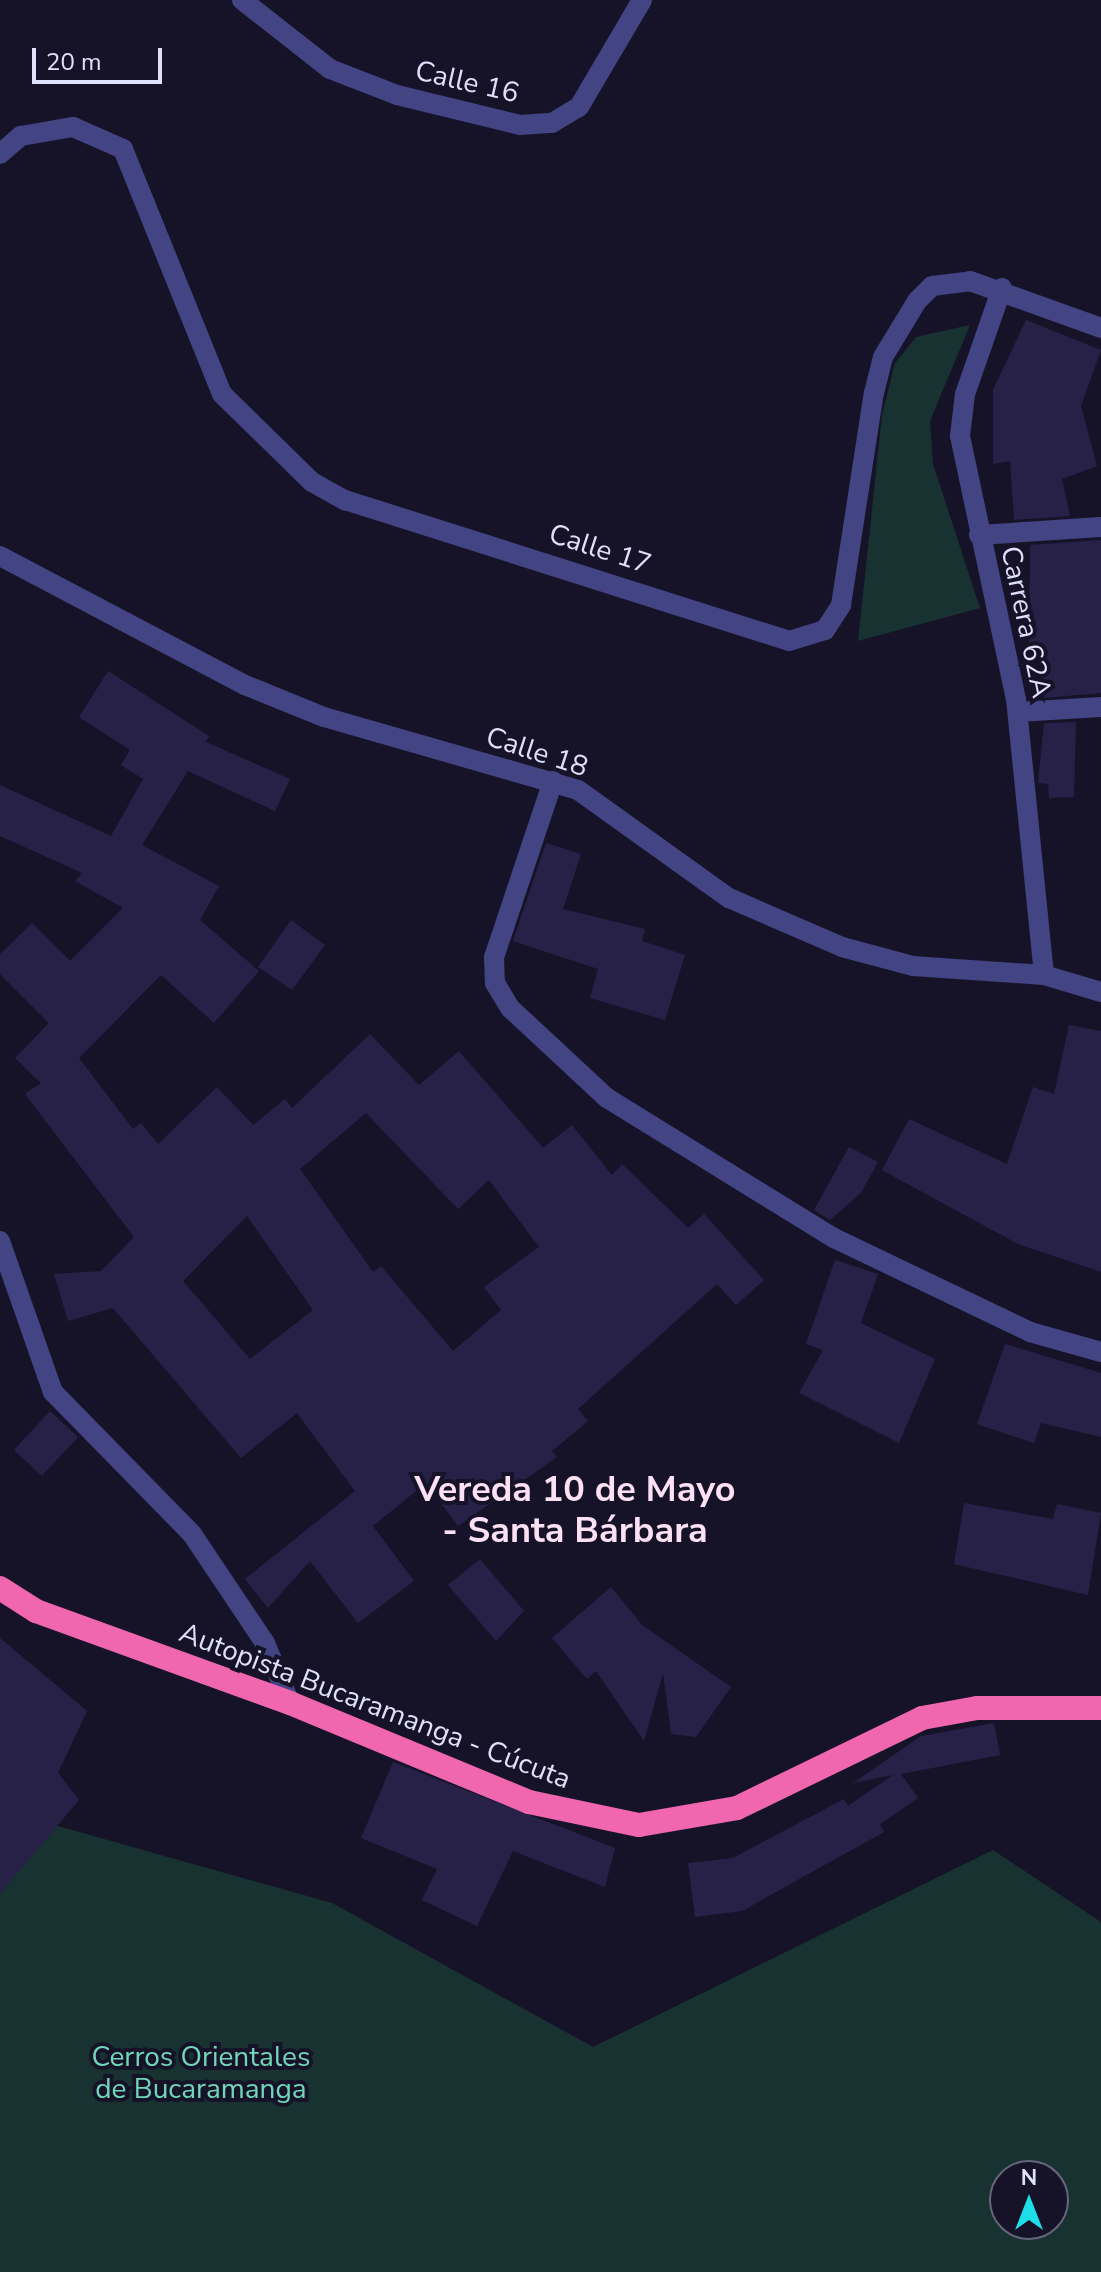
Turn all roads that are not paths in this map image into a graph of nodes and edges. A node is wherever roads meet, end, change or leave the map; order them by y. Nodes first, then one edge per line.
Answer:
1 (242, 0) edge
2 (642, 0) edge
3 (0, 154) edge
4 (1002, 288) junction
5 (1101, 328) edge
6 (1101, 527) edge
7 (979, 535) junction
8 (0, 556) edge
9 (1101, 707) edge
10 (1018, 712) junction
11 (553, 781) junction
12 (1044, 975) junction
13 (1101, 992) edge
14 (0, 1241) edge
15 (1101, 1352) edge
16 (0, 1588) edge
17 (290, 1703) junction
18 (1101, 1708) edge

1 - 2 street, Calle 16
3 - 4 street, Calle 17
4 - 5 street, Calle 17
4 - 7 street, Carrera 62A
6 - 7 street
7 - 10 street, Carrera 62A
8 - 11 street, Calle 18
9 - 10 street
10 - 12 street, Carrera 62A
11 - 12 street, Calle 18
11 - 15 street
12 - 13 street, Calle 18
14 - 17 street
16 - 17 highway, Autopista Bucaramanga - Cúcuta
17 - 18 highway, Autopista Bucaramanga - Cúcuta

